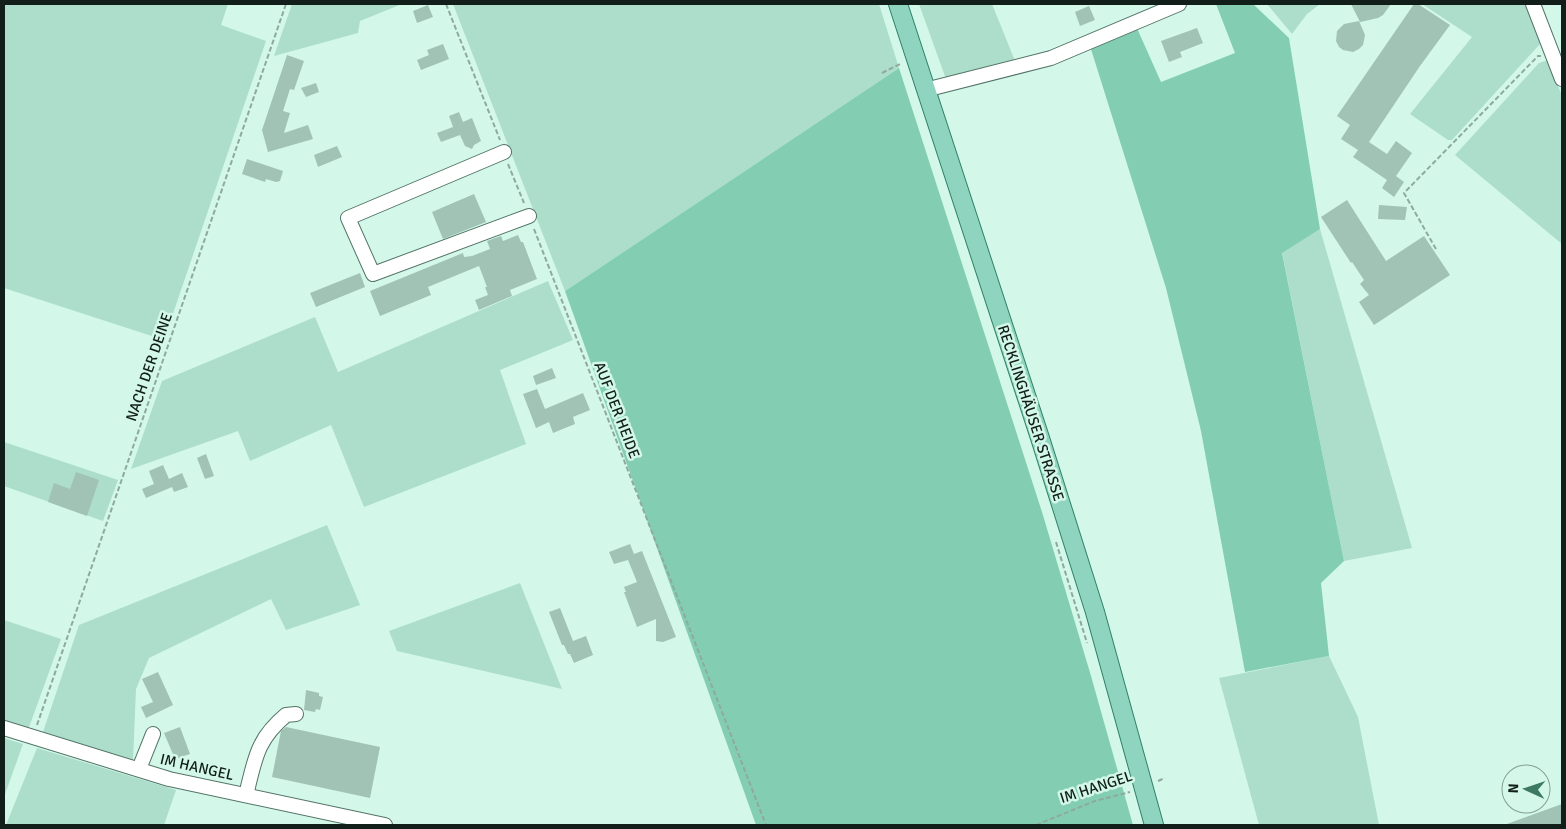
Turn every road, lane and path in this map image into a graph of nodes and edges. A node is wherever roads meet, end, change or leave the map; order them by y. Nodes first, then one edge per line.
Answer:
1 (286, 4) edge
2 (446, 4) edge
3 (898, 4) edge
4 (1179, 4) edge
5 (1533, 4) edge
6 (1553, 56) junction
7 (915, 57) junction
8 (882, 73) dead end
9 (1562, 79) edge
10 (925, 90) junction
11 (504, 152) junction
12 (529, 216) junction
13 (1436, 249) dead end
14 (1055, 538) dead end
15 (1088, 647) dead end
16 (296, 714) dead end
17 (4, 728) edge
18 (153, 734) dead end
19 (33, 737) junction
20 (139, 769) junction
21 (1164, 778) dead end
22 (1144, 788) junction
23 (246, 795) junction
24 (385, 825) edge
25 (766, 825) edge
26 (1036, 825) edge
27 (1154, 825) edge

1 - 19 path, NACH DER DEINE
2 - 11 path, AUF DER HEIDE
3 - 7 main road, RECKLINGHÄUSER STRASSE
4 - 10 street
5 - 6 street
6 - 9 street
6 - 13 path
7 - 8 path
7 - 10 main road, RECKLINGHÄUSER STRASSE
10 - 22 main road, RECKLINGHÄUSER STRASSE
11 - 12 path, AUF DER HEIDE
11 - 12 street
12 - 25 path, AUF DER HEIDE
14 - 15 path
16 - 23 street
17 - 19 street, IM HANGEL
18 - 20 street
19 - 20 street, IM HANGEL
20 - 23 street, IM HANGEL
21 - 22 path, IM HANGEL
22 - 26 path, IM HANGEL
22 - 27 main road, RECKLINGHÄUSER STRASSE
23 - 24 street, IM HANGEL

